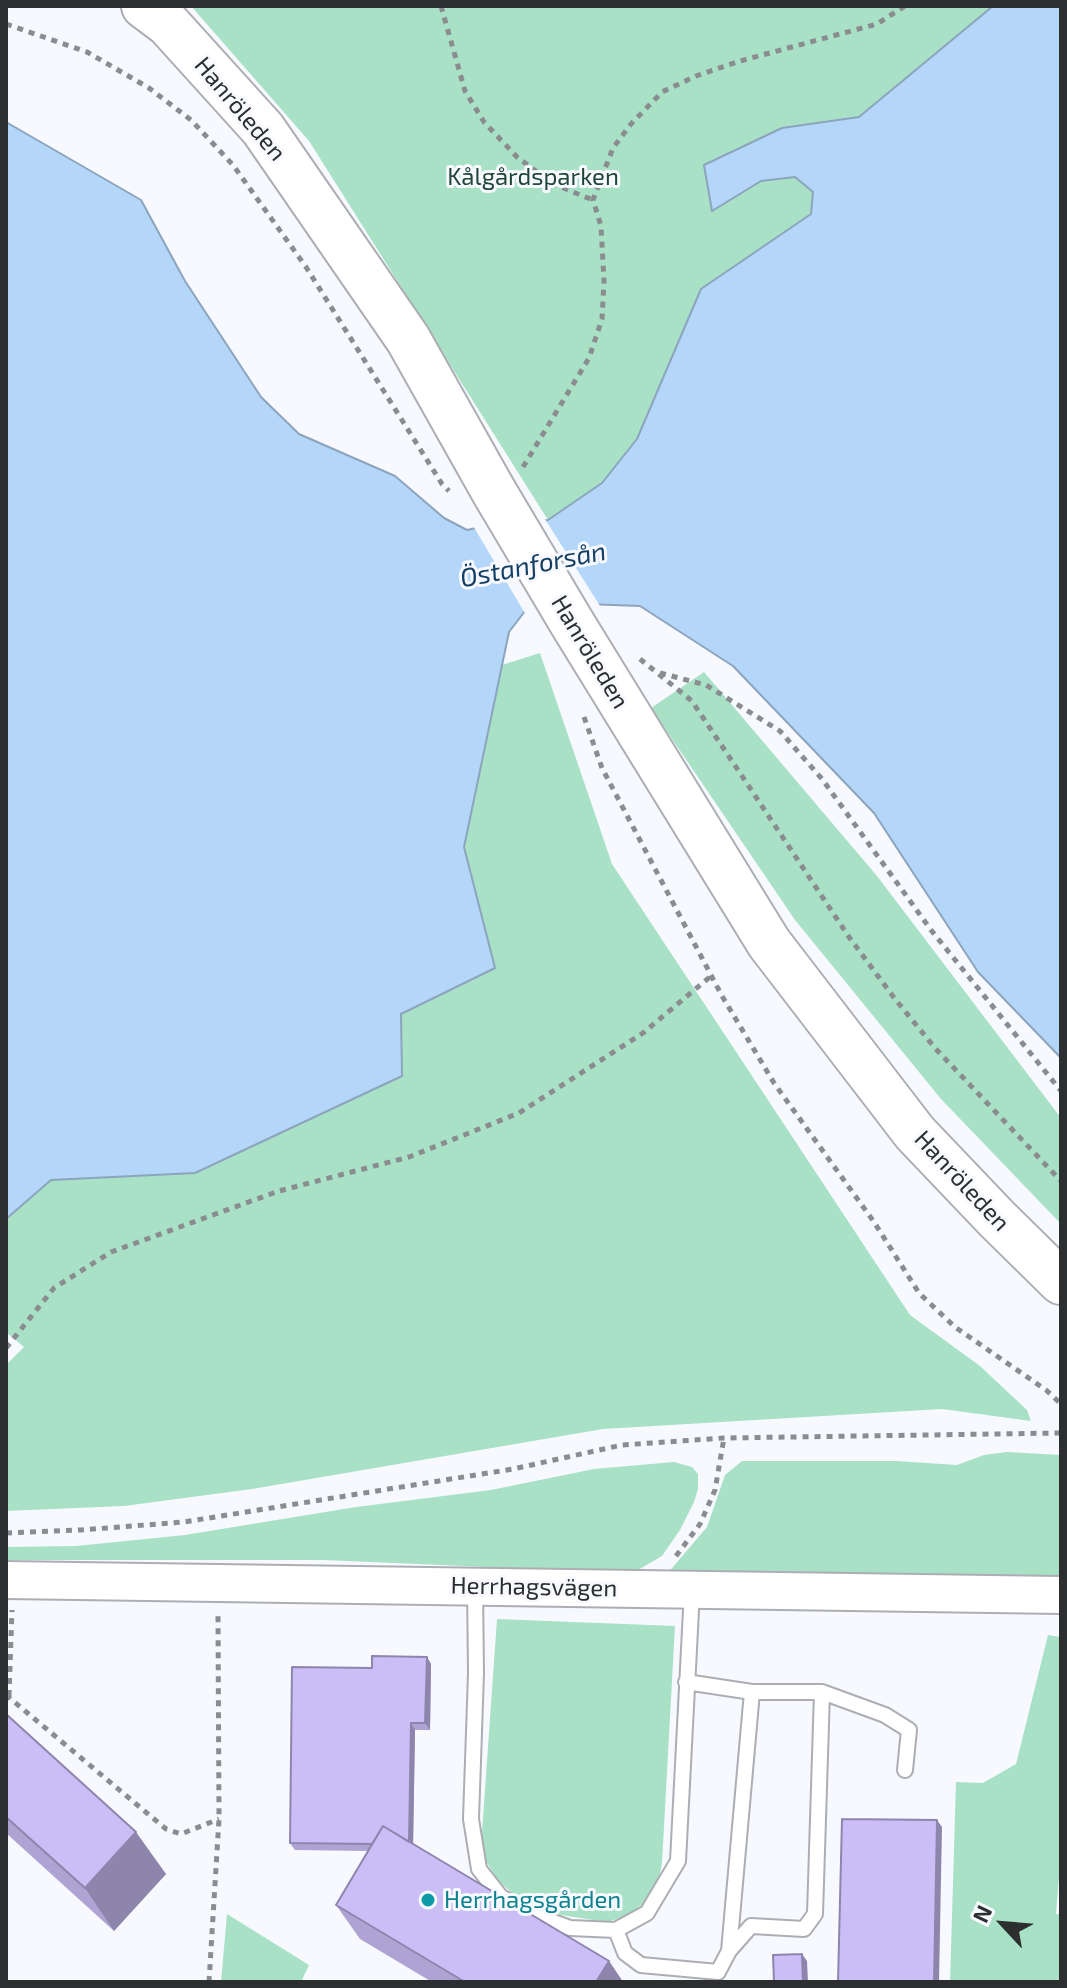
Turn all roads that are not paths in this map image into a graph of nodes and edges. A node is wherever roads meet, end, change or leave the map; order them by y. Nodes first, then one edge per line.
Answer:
1 (144, 6) edge
2 (1061, 1282) edge
3 (10, 1580) edge
4 (475, 1586) junction
5 (677, 1590) junction
6 (1061, 1595) edge
7 (686, 1682) junction
8 (752, 1692) junction
9 (822, 1692) junction
10 (905, 1770) dead end
11 (616, 1930) junction
12 (729, 1951) junction

1 - 2 highway, Hanröleden
3 - 4 street, Herrhagsvägen
4 - 5 street, Herrhagsvägen
4 - 11 lane
5 - 6 street, Herrhagsvägen
5 - 7 lane
7 - 8 lane
7 - 11 lane
8 - 9 lane
8 - 12 lane
9 - 10 lane
9 - 12 lane
11 - 12 lane

